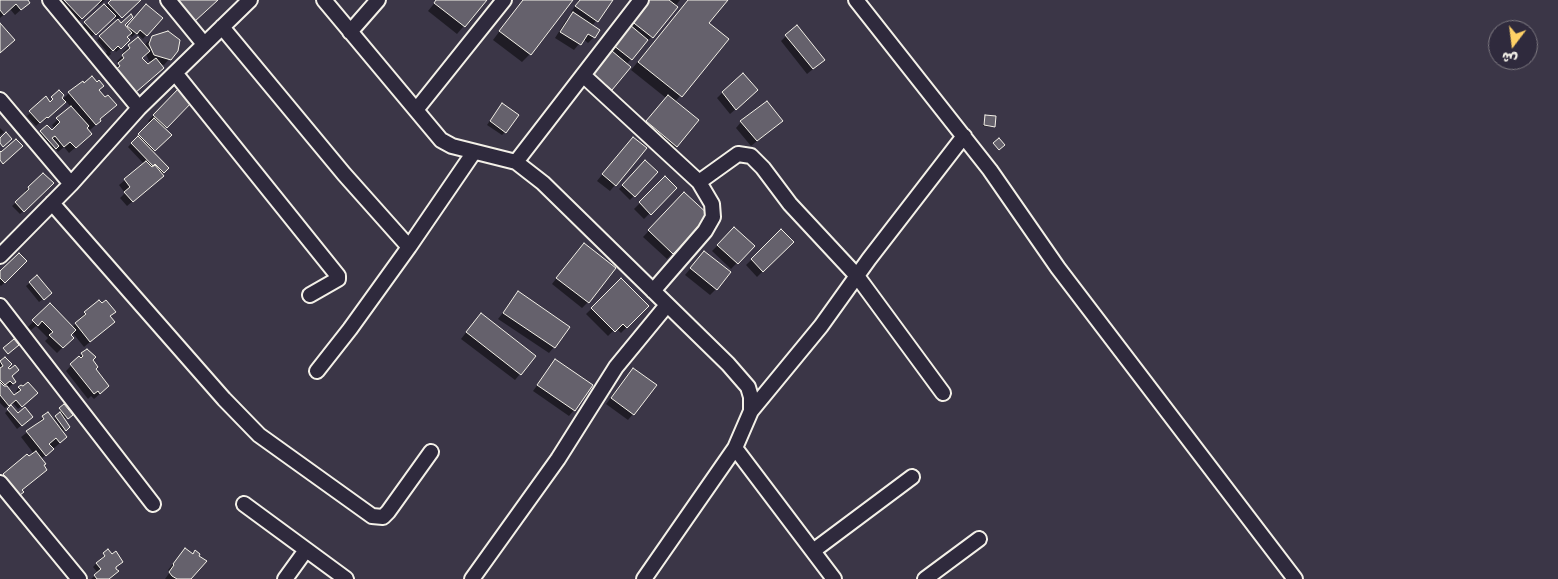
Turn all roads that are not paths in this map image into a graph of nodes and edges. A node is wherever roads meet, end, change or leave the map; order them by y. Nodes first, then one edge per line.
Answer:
1 (50, 0) edge
2 (168, 0) edge
3 (250, 0) edge
4 (324, 0) edge
5 (378, 0) edge
6 (504, 0) edge
7 (641, 0) edge
8 (856, 0) edge
9 (222, 27) junction
10 (350, 32) junction
11 (204, 44) junction
12 (175, 73) junction
13 (583, 75) junction
14 (0, 100) edge
15 (139, 108) junction
16 (416, 110) junction
17 (964, 136) junction
18 (474, 152) junction
19 (516, 162) junction
20 (699, 182) junction
21 (70, 184) junction
22 (52, 203) junction
23 (409, 248) junction
24 (0, 256) edge
25 (858, 276) junction
26 (653, 292) junction
27 (310, 295) dead end
28 (667, 305) junction
29 (0, 306) edge
30 (317, 371) dead end
31 (943, 393) dead end
32 (751, 411) junction
33 (735, 448) junction
34 (431, 452) dead end
35 (912, 477) dead end
36 (0, 483) edge
37 (153, 504) dead end
38 (244, 504) dead end
39 (978, 539) dead end
40 (306, 550) junction
41 (813, 550) junction
42 (79, 579) edge
43 (284, 579) edge
44 (346, 579) edge
45 (472, 579) edge
46 (644, 579) edge
47 (834, 579) edge
48 (925, 579) edge
49 (1295, 579) edge

1 - 15 street
2 - 11 street
3 - 9 street
4 - 10 street
5 - 10 street
6 - 16 street
7 - 13 street
8 - 17 street
9 - 11 street
9 - 23 street
10 - 16 street
11 - 12 street
12 - 15 street
12 - 27 street
13 - 19 street
13 - 20 street
14 - 21 street
15 - 21 street
16 - 18 street
17 - 25 street
17 - 49 street
18 - 19 street
18 - 23 street
19 - 26 street
20 - 25 street
20 - 26 street
21 - 22 street
22 - 24 street
22 - 34 street
23 - 30 street
25 - 31 street
25 - 32 street
26 - 28 street
28 - 32 street
28 - 45 street
29 - 37 street
32 - 33 street
33 - 41 street
33 - 46 street
35 - 41 street
36 - 42 street
38 - 40 street
39 - 48 street
40 - 43 street
40 - 44 street
41 - 47 street

